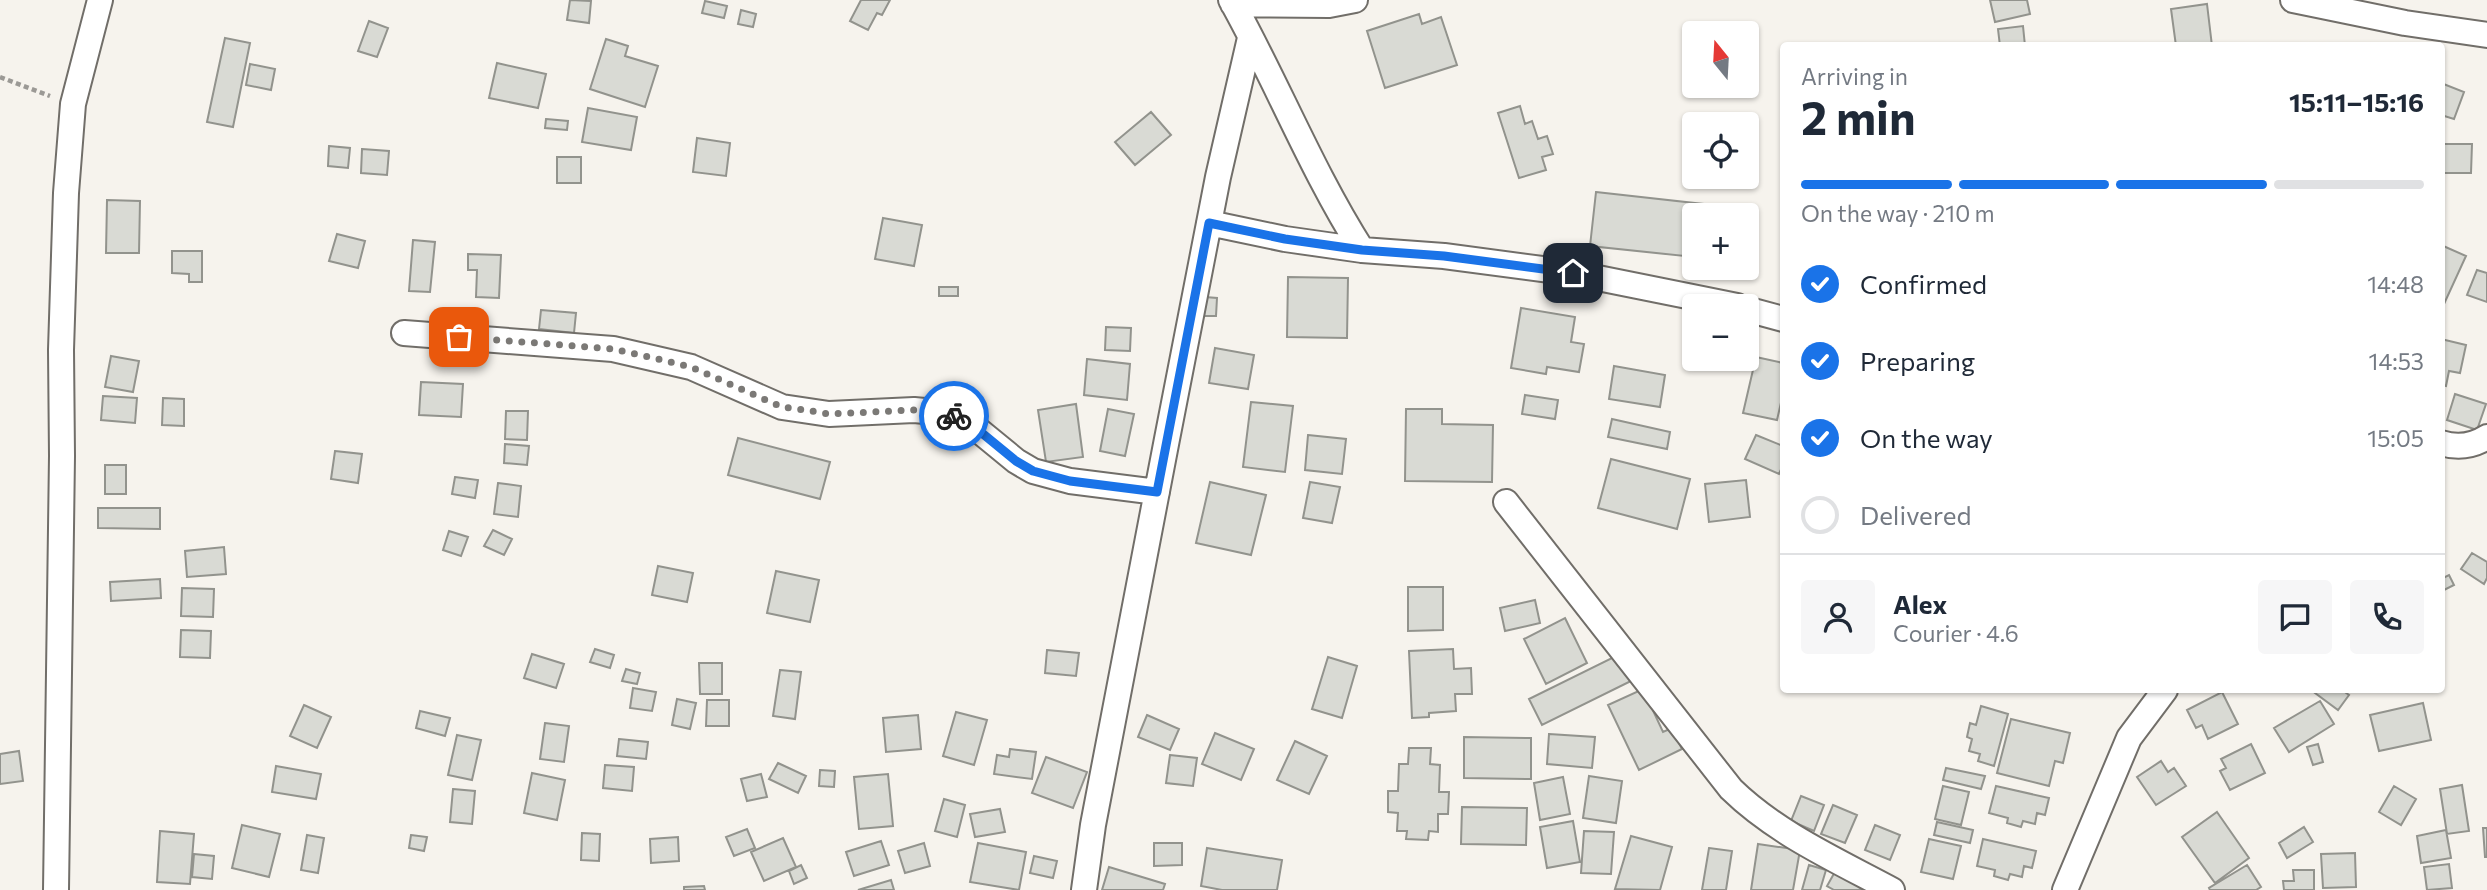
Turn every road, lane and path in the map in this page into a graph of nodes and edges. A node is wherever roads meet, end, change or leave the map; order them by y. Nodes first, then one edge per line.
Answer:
1 (100, 0) edge
2 (1355, 0) edge
3 (2293, 0) edge
4 (1232, 2) edge
5 (2487, 35) edge
6 (1250, 38) junction
7 (0, 77) edge
8 (74, 104) junction
9 (1209, 223) junction
10 (1362, 250) junction
11 (1682, 295) edge
12 (1759, 313) edge
13 (1780, 318) edge
14 (404, 333) dead end
15 (2487, 437) edge
16 (2445, 444) edge
17 (1157, 492) junction
18 (1506, 502) dead end
19 (2163, 693) edge
20 (56, 890) edge
21 (1084, 890) edge
22 (1892, 890) edge
23 (2065, 890) edge

1 - 8 street
2 - 4 street
3 - 5 street
4 - 6 street
6 - 9 street
6 - 10 street
7 - 8 path
8 - 20 street
9 - 10 street
9 - 17 street
10 - 11 street
12 - 13 street
14 - 17 street
15 - 16 street
17 - 21 street
18 - 22 street
19 - 23 street

